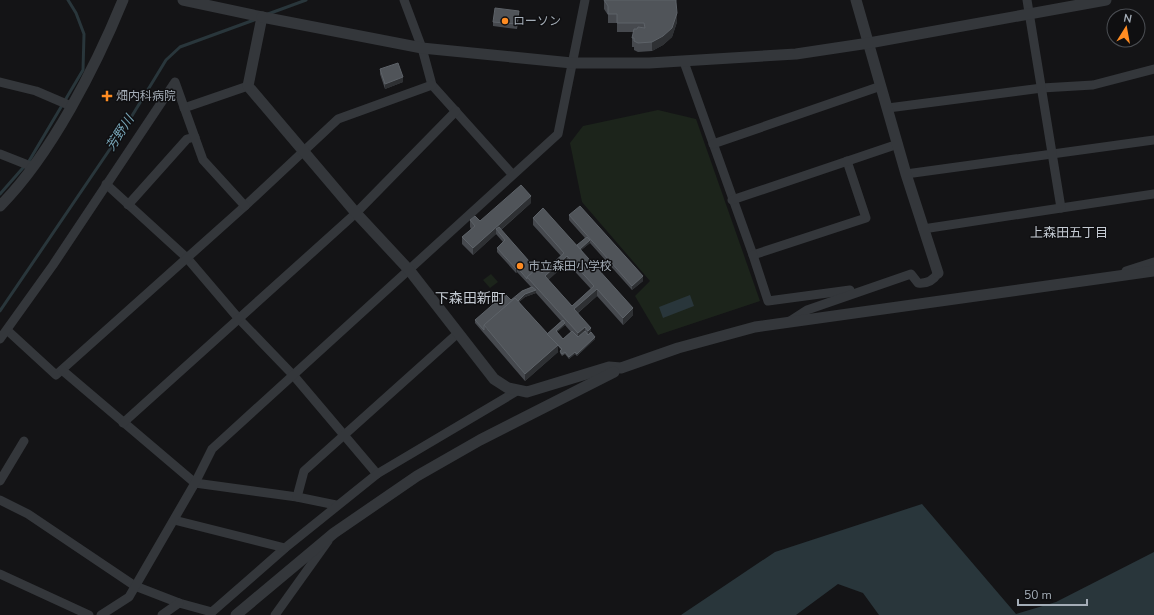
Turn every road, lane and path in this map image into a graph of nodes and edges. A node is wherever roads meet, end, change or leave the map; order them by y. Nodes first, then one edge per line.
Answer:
1 (123, 0) edge
2 (183, 0) edge
3 (585, 0) edge
4 (856, 0) edge
5 (1027, 0) edge
6 (1106, 0) edge
7 (406, 1) edge
8 (214, 3) edge
9 (1030, 14) junction
10 (262, 17) junction
11 (869, 43) junction
12 (422, 48) junction
13 (684, 62) junction
14 (572, 63) junction
15 (1154, 69) edge
16 (0, 82) edge
17 (432, 85) junction
18 (248, 86) junction
19 (881, 86) junction
20 (1042, 88) junction
21 (70, 106) junction
22 (184, 108) junction
23 (888, 108) junction
24 (456, 111) junction
25 (195, 137) junction
26 (1154, 140) edge
27 (713, 144) junction
28 (898, 144) junction
29 (303, 152) junction
30 (1053, 153) junction
31 (0, 154) edge
32 (847, 161) junction
33 (33, 167) junction
34 (512, 174) junction
35 (906, 174) junction
36 (106, 184) junction
37 (1154, 194) edge
38 (732, 200) junction
39 (1, 203) edge
40 (128, 205) junction
41 (245, 206) junction
42 (1061, 208) junction
43 (356, 213) junction
44 (923, 229) junction
45 (753, 255) junction
46 (187, 258) junction
47 (1154, 262) edge
48 (410, 271) junction
49 (1154, 271) edge
50 (938, 273) joint
51 (1102, 279) junction
52 (871, 288) junction
53 (239, 319) junction
54 (790, 321) junction
55 (7, 330) junction
56 (458, 333) junction
57 (0, 339) edge
58 (621, 368) junction
59 (62, 370) junction
60 (294, 376) junction
61 (517, 391) junction
62 (123, 423) junction
63 (344, 435) junction
64 (24, 441) dead end
65 (377, 474) junction
66 (0, 482) edge
67 (195, 483) junction
68 (297, 497) junction
69 (0, 500) edge
70 (336, 505) junction
71 (174, 520) junction
72 (334, 532) junction
73 (285, 548) junction
74 (0, 574) edge
75 (135, 586) junction
76 (179, 603) junction
77 (89, 615) edge
78 (101, 615) edge
79 (162, 615) edge
80 (236, 615) edge
81 (275, 615) edge

1 - 21 street
2 - 8 street
3 - 14 street
4 - 11 street
5 - 9 street
6 - 9 street
7 - 12 street
8 - 10 street
9 - 11 street
9 - 20 street
10 - 12 street
10 - 18 street
11 - 13 street
11 - 19 street
12 - 14 street
12 - 17 street
13 - 14 street
13 - 27 street
14 - 34 street
15 - 20 street
16 - 21 street
17 - 24 street
17 - 29 street
18 - 22 street
18 - 29 street
19 - 23 street
19 - 27 street
20 - 23 street
20 - 30 street
21 - 33 street
22 - 25 street
22 - 36 street
23 - 28 street
24 - 34 street
24 - 43 street
25 - 40 street
25 - 41 street
26 - 30 street
27 - 38 street
28 - 32 street
28 - 35 street
29 - 41 street
29 - 43 street
30 - 35 street
30 - 42 street
31 - 33 street
32 - 38 street
32 - 45 street
33 - 39 street
34 - 48 street
35 - 44 street
36 - 40 street
36 - 55 street
37 - 42 street
38 - 45 street
40 - 46 street
41 - 46 street
42 - 44 street
43 - 48 street
43 - 53 street
44 - 50 street
45 - 52 street
46 - 53 street
46 - 59 street
47 - 51 street
48 - 56 street
48 - 60 street
49 - 51 street
50 - 52 street
51 - 54 street
52 - 54 street
53 - 60 street
53 - 62 street
54 - 58 street
55 - 57 street
55 - 59 street
56 - 61 street
56 - 63 street
58 - 61 street
58 - 72 street
59 - 62 street
60 - 63 street
60 - 67 street
61 - 65 street
62 - 67 street
63 - 65 street
63 - 68 street
64 - 66 street
65 - 70 street
67 - 68 street
67 - 71 street
68 - 70 street
69 - 75 street
70 - 73 street
71 - 73 street
71 - 75 street
72 - 80 street
72 - 81 street
73 - 76 street
74 - 77 street
75 - 76 street
75 - 78 street
76 - 79 street

